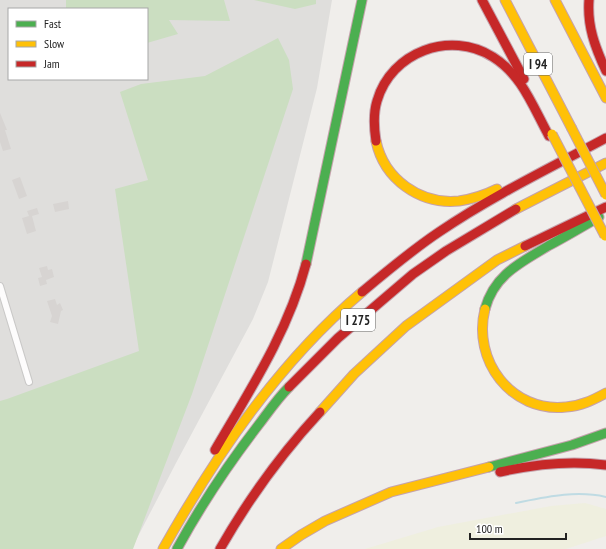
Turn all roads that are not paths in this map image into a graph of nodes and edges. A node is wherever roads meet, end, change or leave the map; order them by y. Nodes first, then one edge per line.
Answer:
1 (362, 0) edge
2 (482, 0) edge
3 (506, 0) edge
4 (555, 0) edge
5 (589, 0) edge
6 (606, 71) edge
7 (606, 98) edge
8 (551, 135) junction
9 (606, 138) edge
10 (592, 146) junction
11 (606, 163) edge
12 (606, 195) edge
13 (605, 207) edge
14 (606, 239) edge
15 (0, 286) edge
16 (29, 382) dead end
17 (606, 393) edge
18 (606, 432) edge
19 (606, 465) edge
20 (370, 501) junction
21 (173, 530) junction
22 (163, 549) edge
23 (177, 549) edge
24 (220, 549) edge
25 (281, 549) edge

1 - 21 highway
2 - 8 highway
3 - 12 highway, I 94, bridge
4 - 7 highway
5 - 6 highway
8 - 10 highway
8 - 14 highway, bridge
9 - 10 highway
10 - 21 highway
11 - 23 highway, I 275
13 - 17 highway
13 - 24 highway, I 275
15 - 16 street
18 - 20 highway
19 - 20 highway
20 - 25 highway
21 - 22 highway

